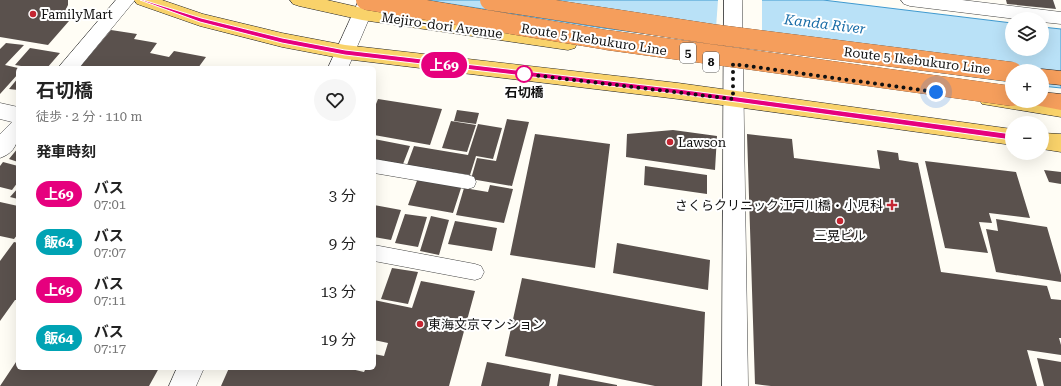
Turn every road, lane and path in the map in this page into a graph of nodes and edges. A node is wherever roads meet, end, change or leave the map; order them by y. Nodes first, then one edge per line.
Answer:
1 (126, 0) edge
2 (143, 0) edge
3 (299, 0) edge
4 (490, 0) edge
5 (733, 0) edge
6 (910, 0) edge
7 (958, 3) edge
8 (365, 5) edge
9 (1061, 18) edge
10 (733, 56) junction
11 (342, 60) edge
12 (70, 66) edge
13 (1005, 71) edge
14 (1049, 77) edge
15 (1061, 78) edge
16 (1005, 95) edge
17 (733, 99) junction
18 (1049, 101) edge
19 (1061, 102) edge
20 (1061, 109) edge
21 (0, 112) edge
22 (16, 115) edge
23 (16, 130) edge
24 (1005, 136) edge
25 (1049, 142) edge
26 (1061, 143) edge
27 (0, 150) edge
28 (376, 166) edge
29 (468, 182) dead end
30 (376, 253) edge
31 (475, 272) dead end
32 (190, 370) edge
33 (182, 386) edge
34 (735, 386) edge

1 - 12 street
2 - 11 main road
3 - 8 main road, Mejiro-dori Avenue / 8
4 - 13 highway, Route 5 Ikebukuro Line / 5, bridge
5 - 10 street
6 - 7 street
7 - 9 street
8 - 10 main road, Mejiro-dori Avenue / 8
8 - 11 street
8 - 16 highway, Route 5 Ikebukuro Line / 5, bridge
10 - 17 street
10 - 20 main road, Mejiro-dori Avenue / 8
11 - 17 main road
14 - 15 highway
17 - 24 main road
17 - 34 street
18 - 19 highway
21 - 22 street
23 - 27 street
25 - 26 main road
28 - 29 lane
30 - 31 lane
32 - 33 street

